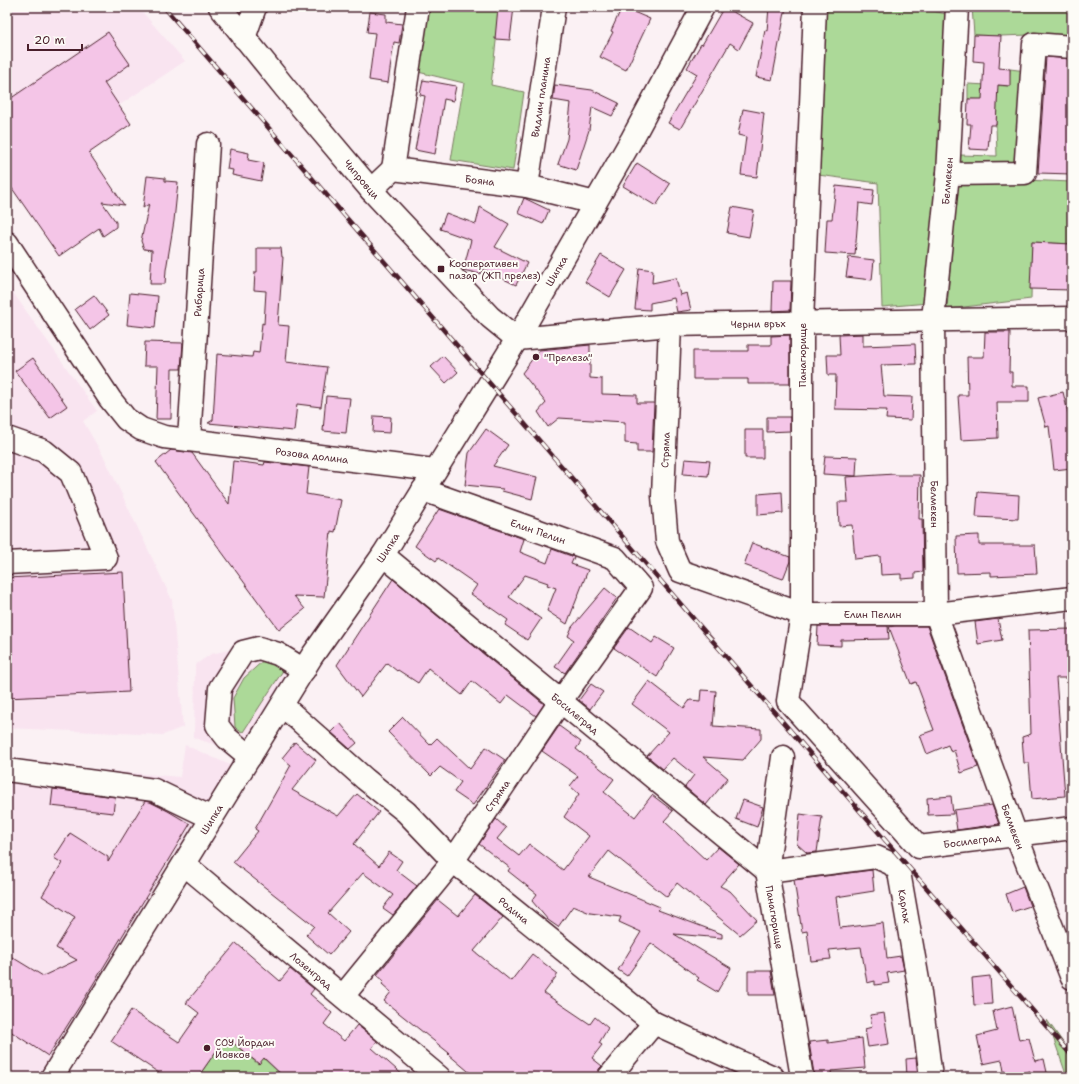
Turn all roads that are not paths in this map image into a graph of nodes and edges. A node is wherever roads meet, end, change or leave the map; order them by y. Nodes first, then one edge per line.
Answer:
1 (220, 7) edge
2 (255, 7) edge
3 (418, 7) edge
4 (554, 7) edge
5 (703, 7) edge
6 (815, 7) edge
7 (957, 7) edge
8 (244, 38) junction
9 (1072, 47) edge
10 (208, 144) dead end
11 (393, 169) junction
12 (948, 174) junction
13 (527, 186) junction
14 (371, 190) junction
15 (595, 203) junction
16 (7, 243) edge
17 (1072, 318) edge
18 (933, 319) junction
19 (802, 323) junction
20 (670, 326) junction
21 (517, 339) junction
22 (7, 438) edge
23 (189, 440) junction
24 (434, 470) junction
25 (423, 490) junction
26 (383, 555) junction
27 (7, 563) edge
28 (680, 571) joint
29 (641, 588) joint
30 (1072, 598) edge
31 (802, 614) junction
32 (936, 614) junction
33 (304, 670) junction
34 (560, 702) junction
35 (282, 705) junction
36 (250, 757) junction
37 (783, 757) dead end
38 (7, 770) edge
39 (212, 818) junction
40 (1072, 828) edge
41 (1016, 835) junction
42 (919, 847) joint
43 (453, 861) junction
44 (184, 864) junction
45 (767, 871) junction
46 (1072, 978) edge
47 (342, 996) junction
48 (654, 1023) junction
49 (52, 1077) edge
50 (439, 1077) edge
51 (609, 1077) edge
52 (773, 1077) edge
53 (802, 1077) edge
54 (931, 1077) edge

1 - 8 street, Чипровци
2 - 8 street
3 - 11 street
4 - 13 street, Видлич планина
5 - 15 street, Шипка
6 - 19 street, Панагюрище
7 - 12 street, Белмекен
8 - 14 street, Чипровци
9 - 12 street
10 - 23 street, Рибарица
11 - 13 street, Бояна
11 - 14 street
12 - 18 street, Белмекен
13 - 15 street, Бояна
14 - 21 street, Чипровци
15 - 21 street, Шипка
16 - 23 street, Розова долина
17 - 18 street, Черни връх
18 - 19 street, Черни връх
18 - 32 street, Белмекен
19 - 20 street, Черни връх
19 - 31 street, Панагюрище
20 - 21 street, Черни връх
20 - 28 street, Стряма
21 - 24 street, Шипка
22 - 27 street
23 - 24 street, Розова долина
24 - 25 street, Шипка
25 - 26 street, Шипка
25 - 29 street, Елин Пелин
26 - 33 street, Шипка
26 - 34 street, Босилеград
28 - 31 street, Елин Пелин
29 - 34 street, Стряма
30 - 32 street, Елин Пелин
31 - 32 street, Елин Пелин
31 - 42 street, Панагюрище
32 - 41 street, Белмекен
33 - 35 street, Шипка
33 - 36 street
34 - 43 street, Стряма
34 - 45 street, Босилеград
35 - 36 street, Шипка
35 - 43 street, Родина
36 - 39 street, Шипка
37 - 45 street, Панагюрище
38 - 39 street
39 - 44 street, Шипка
40 - 41 street, Босилеград
41 - 42 street, Босилеград
41 - 46 street, Белмекен
43 - 47 street, Стряма
43 - 48 street, Родина
44 - 47 street, Лозенград
44 - 49 street, Шипка
45 - 53 street, Панагюрище
45 - 54 street, Карлък
47 - 50 street, Лозенград
48 - 51 street
48 - 52 street, Родина

